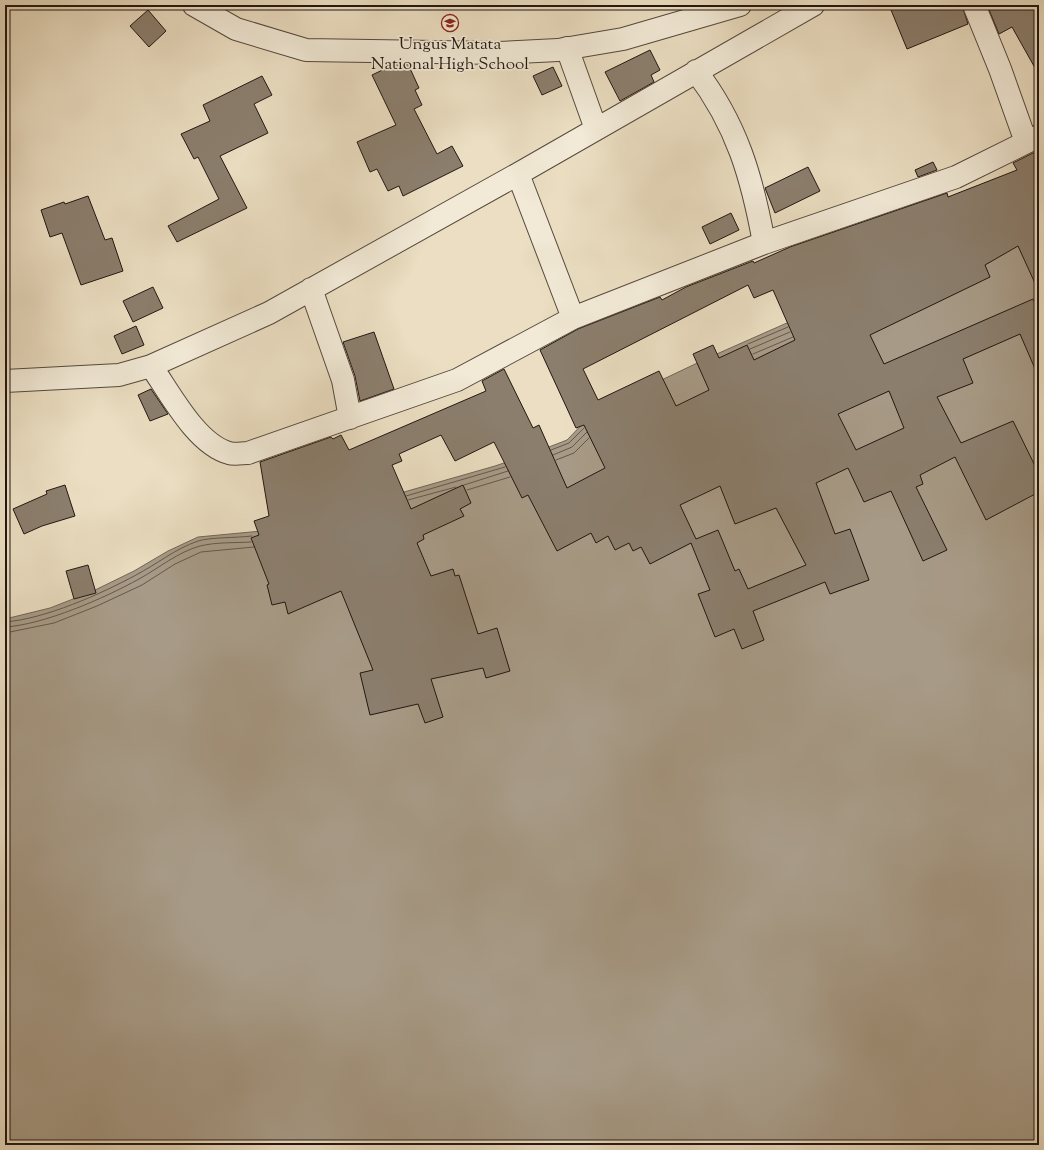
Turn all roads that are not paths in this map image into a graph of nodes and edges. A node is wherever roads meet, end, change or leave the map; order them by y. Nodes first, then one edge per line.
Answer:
1 (194, 5) edge
2 (740, 5) edge
3 (813, 5) edge
4 (974, 5) edge
5 (712, 9) edge
6 (567, 48) junction
7 (696, 71) junction
8 (596, 129) junction
9 (1033, 139) edge
10 (518, 174) junction
11 (764, 243) junction
12 (311, 289) junction
13 (573, 318) junction
14 (151, 366) junction
15 (5, 381) edge
16 (350, 418) junction

1 - 6 street
2 - 5 street
3 - 7 street
4 - 9 street
5 - 6 street
6 - 8 street
7 - 8 street
7 - 11 street
8 - 10 street
9 - 11 street
10 - 12 street
10 - 13 street
11 - 13 street
12 - 14 street
12 - 16 street
13 - 16 street
14 - 15 street
14 - 16 street

